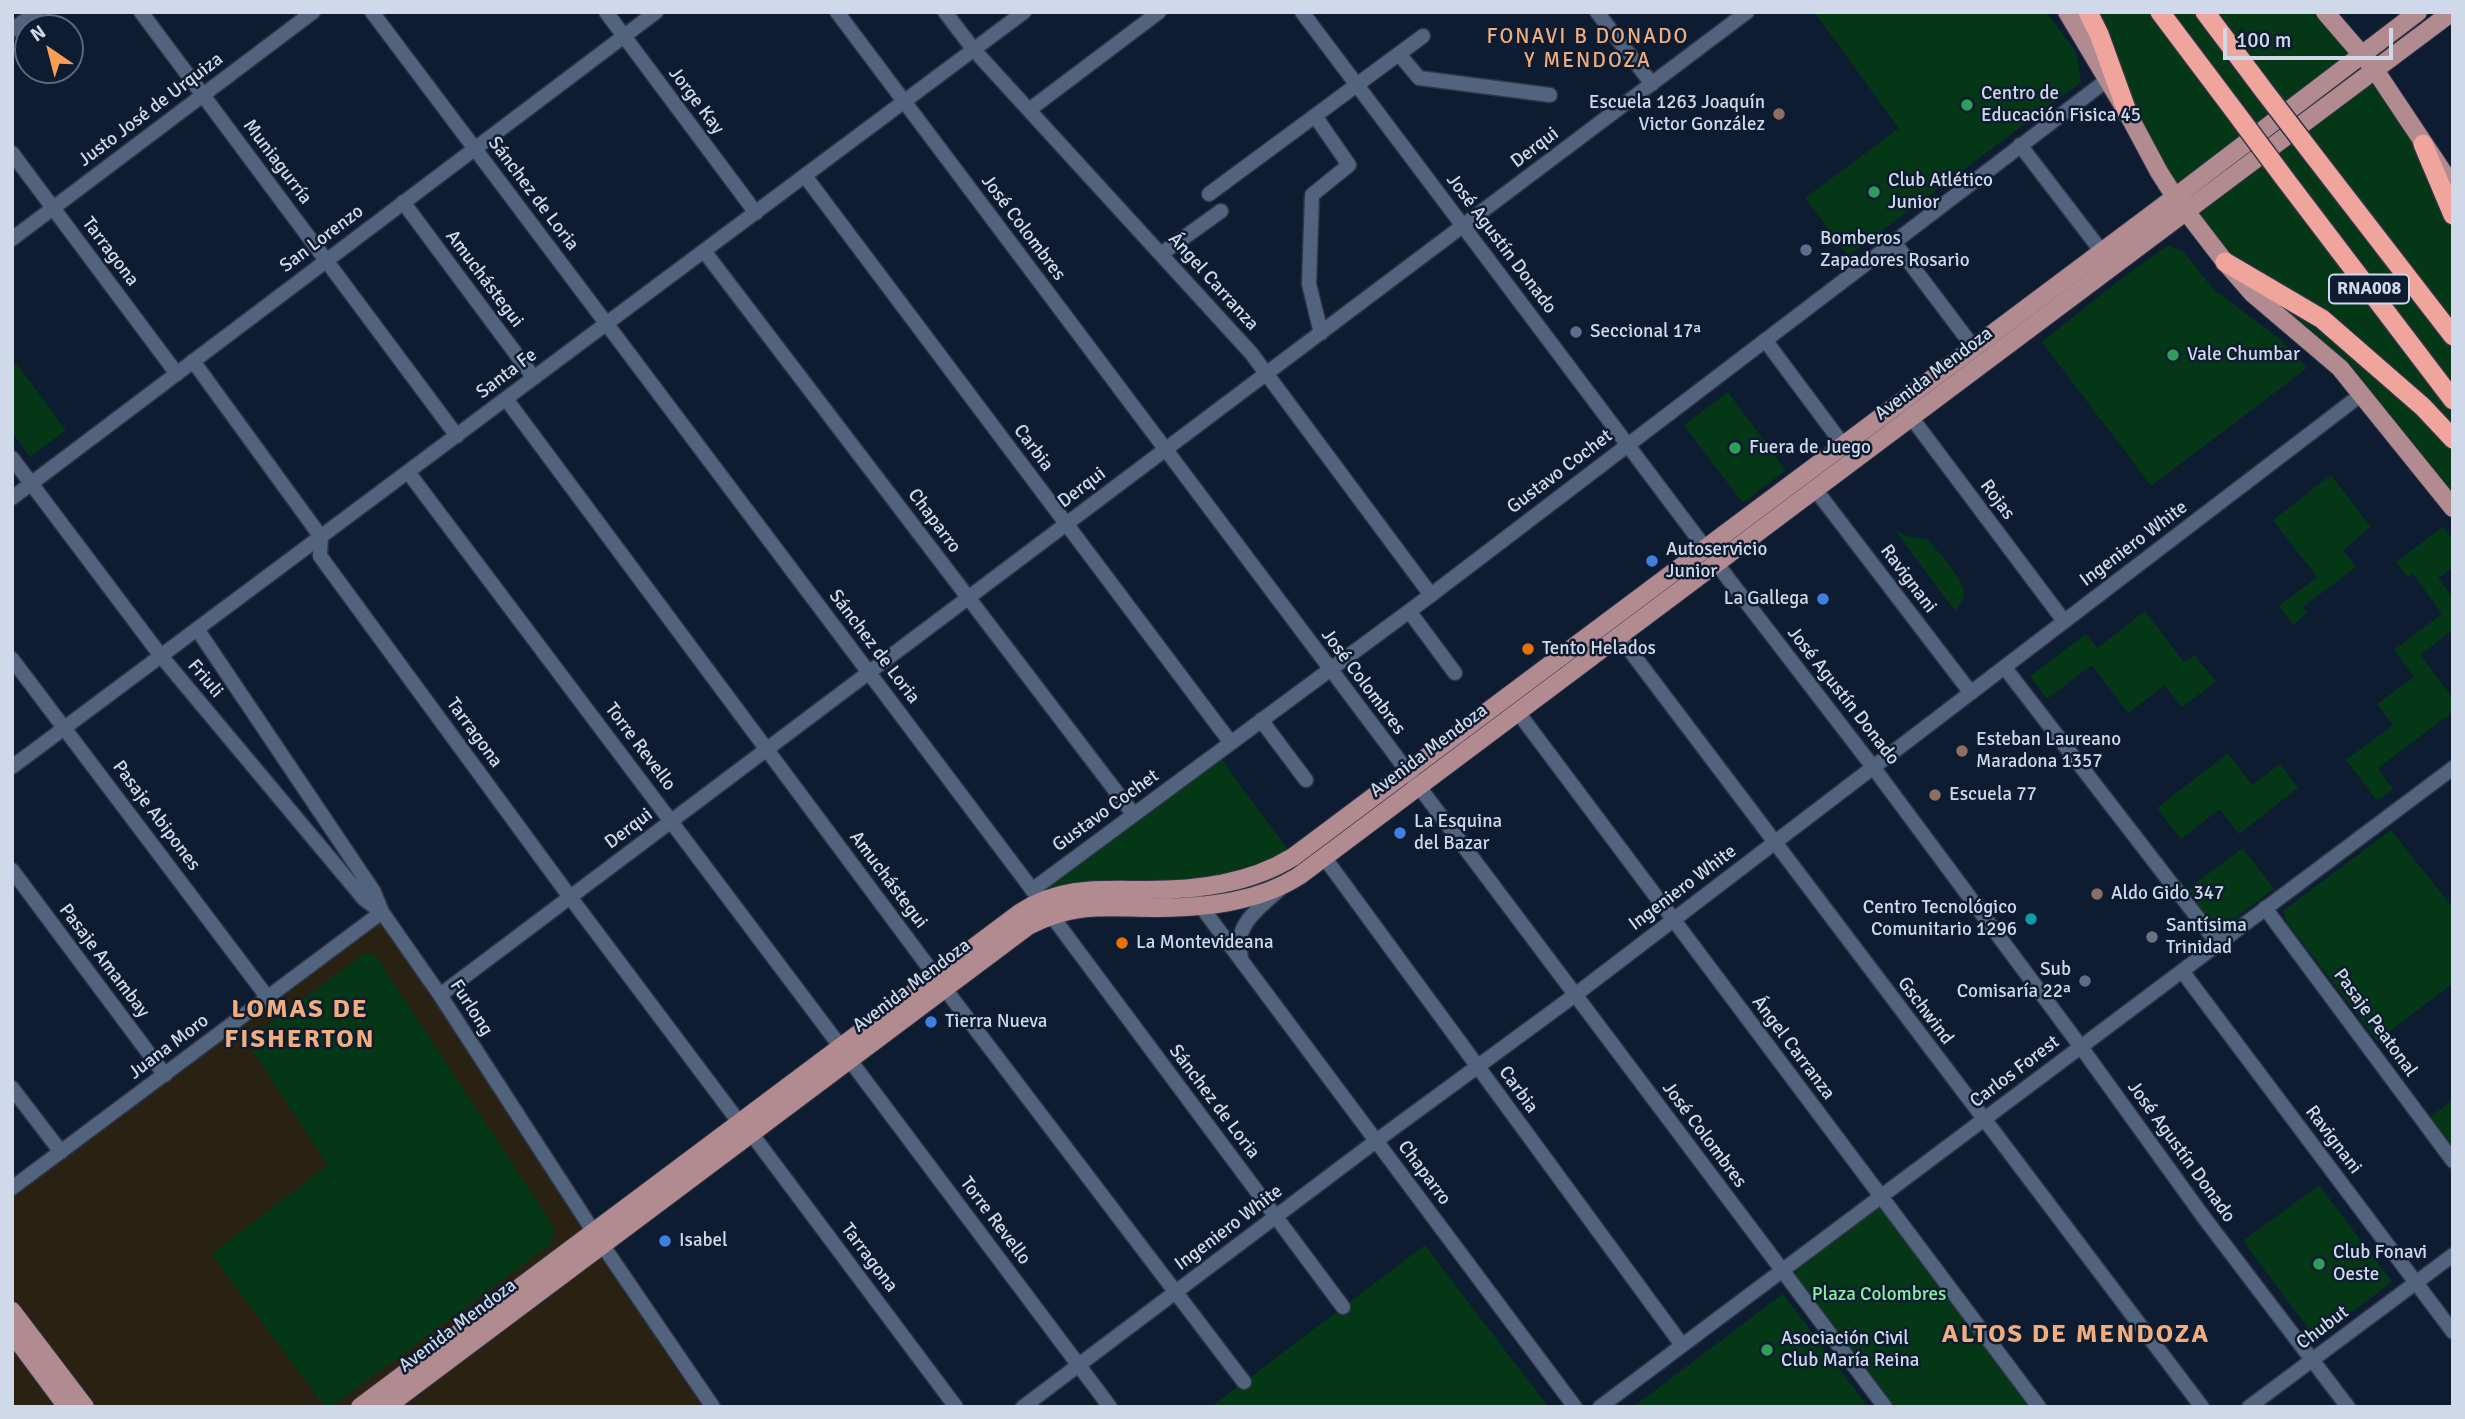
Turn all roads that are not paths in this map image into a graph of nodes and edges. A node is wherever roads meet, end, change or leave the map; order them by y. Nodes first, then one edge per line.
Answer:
1 (36, 12) edge
2 (141, 12) edge
3 (313, 12) edge
4 (372, 12) edge
5 (606, 12) edge
6 (656, 12) edge
7 (837, 12) edge
8 (945, 12) edge
9 (1024, 12) edge
10 (1159, 12) edge
11 (1303, 12) edge
12 (1597, 12) edge
13 (1747, 12) edge
14 (2067, 12) edge
15 (2088, 12) edge
16 (2160, 12) edge
17 (2205, 12) edge
18 (2325, 12) edge
19 (2418, 12) edge
20 (2452, 12) edge
21 (12, 30) edge
22 (624, 36) junction
23 (1423, 36) dead end
24 (974, 50) junction
25 (1399, 54) junction
26 (2363, 54) junction
27 (2375, 70) junction
28 (2107, 80) junction
29 (1652, 84) junction
30 (1357, 85) junction
31 (203, 95) junction
32 (1549, 95) dead end
33 (904, 102) junction
34 (1029, 110) junction
35 (2128, 114) junction
36 (1315, 116) junction
37 (2423, 144) junction
38 (2020, 145) junction
39 (474, 148) junction
40 (12, 153) edge
41 (805, 176) junction
42 (2453, 187) edge
43 (1209, 194) dead end
44 (403, 202) junction
45 (2181, 204) junction
46 (53, 208) junction
47 (1221, 211) dead end
48 (756, 213) junction
49 (2453, 215) edge
50 (1463, 226) junction
51 (12, 239) edge
52 (1894, 242) junction
53 (704, 251) junction
54 (2102, 252) junction
55 (1161, 254) junction
56 (327, 260) junction
57 (2225, 262) junction
58 (606, 324) junction
59 (1321, 333) junction
60 (2005, 336) junction
61 (2453, 336) edge
62 (1765, 340) junction
63 (1974, 348) junction
64 (193, 361) junction
65 (177, 374) junction
66 (1266, 374) junction
67 (534, 378) junction
68 (2362, 394) junction
69 (506, 399) junction
70 (2453, 400) edge
71 (1905, 411) junction
72 (457, 436) junction
73 (2453, 439) edge
74 (1628, 445) junction
75 (1844, 446) junction
76 (1165, 450) junction
77 (12, 458) edge
78 (408, 472) junction
79 (32, 484) junction
80 (1815, 489) junction
81 (12, 498) edge
82 (2453, 508) edge
83 (1066, 524) junction
84 (321, 537) junction
85 (1711, 556) junction
86 (1431, 595) junction
87 (968, 598) junction
88 (1409, 611) junction
89 (2064, 621) junction
90 (197, 629) junction
91 (1619, 636) junction
92 (162, 656) junction
93 (12, 659) edge
94 (2005, 668) junction
95 (1330, 669) junction
96 (869, 673) junction
97 (1455, 673) dead end
98 (1971, 693) junction
99 (1517, 711) junction
100 (1261, 720) junction
101 (65, 727) junction
102 (1231, 743) junction
103 (767, 749) junction
104 (12, 767) edge
105 (1874, 767) junction
106 (2453, 768) edge
107 (1412, 779) junction
108 (1306, 780) dead end
109 (1134, 815) junction
110 (671, 821) junction
111 (1774, 843) junction
112 (1324, 858) junction
113 (12, 870) edge
114 (1285, 885) junction
115 (1188, 888) junction
116 (570, 897) junction
117 (1041, 901) junction
118 (1200, 905) junction
119 (2265, 908) junction
120 (382, 912) junction
121 (1673, 919) junction
122 (2218, 944) junction
123 (1242, 961) junction
124 (2182, 971) junction
125 (940, 981) junction
126 (440, 995) junction
127 (1576, 995) junction
128 (268, 998) junction
129 (2081, 1047) junction
130 (845, 1053) junction
131 (1477, 1066) junction
132 (165, 1074) junction
133 (12, 1088) edge
134 (1983, 1120) junction
135 (745, 1127) junction
136 (1376, 1141) junction
137 (61, 1152) junction
138 (2453, 1161) edge
139 (12, 1188) edge
140 (1881, 1197) junction
141 (1275, 1217) junction
142 (597, 1238) junction
143 (2453, 1255) edge
144 (1782, 1270) junction
145 (2416, 1282) junction
146 (1176, 1292) junction
147 (1343, 1307) dead end
148 (12, 1311) edge
149 (2453, 1332) edge
150 (12, 1333) edge
151 (1682, 1345) junction
152 (2312, 1359) junction
153 (1079, 1364) junction
154 (1244, 1382) dead end
155 (67, 1407) edge
156 (85, 1407) edge
157 (360, 1407) edge
158 (386, 1407) edge
159 (713, 1407) edge
160 (956, 1407) edge
161 (1023, 1407) edge
162 (1110, 1407) edge
163 (1575, 1407) edge
164 (1600, 1407) edge
165 (1885, 1407) edge
166 (2039, 1407) edge
167 (2202, 1407) edge
168 (2249, 1407) edge
169 (2348, 1407) edge

1 - 21 street
2 - 31 street, Muniagurría
3 - 31 street, Justo José de Urquiza
4 - 39 street, Sánchez de Loria
5 - 22 street, Jorge Kay
6 - 22 street, San Lorenzo
7 - 33 street, José Colombres
8 - 24 street, Ángel Carranza
9 - 24 street, Santa Fe
10 - 34 street
11 - 30 street, José Agustín Donado
12 - 29 street
13 - 29 street, Derqui
14 - 28 main road
15 - 35 highway
16 - 70 highway, RNA008, bridge
17 - 61 highway, RNA008, bridge
18 - 26 main road
19 - 26 main road, Avenida Mendoza
20 - 27 main road, Avenida Mendoza
22 - 39 street, San Lorenzo
22 - 48 street, Jorge Kay
23 - 25 street
24 - 33 street, Santa Fe
24 - 34 street, Ángel Carranza
25 - 30 street
25 - 32 street
26 - 27 main road
26 - 45 main road, Avenida Mendoza
27 - 37 main road
27 - 45 main road, Avenida Mendoza
28 - 35 main road
28 - 38 street, Gustavo Cochet
29 - 50 street, Derqui
30 - 36 street
30 - 50 street, José Agustín Donado
31 - 46 street, Justo José de Urquiza
31 - 56 street, Muniagurría
33 - 41 street, Santa Fe
33 - 76 street, José Colombres
34 - 55 street, Ángel Carranza
35 - 45 main road
36 - 43 street
36 - 59 street
37 - 42 main road
37 - 49 highway
38 - 52 street, Gustavo Cochet
38 - 54 street
39 - 44 street, San Lorenzo
39 - 58 street, Sánchez de Loria
40 - 46 street, Tarragona
41 - 48 street, Santa Fe
41 - 83 street, Carbia
44 - 56 street, San Lorenzo
44 - 67 street, Amuchástegui
45 - 54 main road, Avenida Mendoza
45 - 57 main road
45 - 60 main road, Avenida Mendoza
46 - 51 street, Justo José de Urquiza
46 - 65 street, Tarragona
47 - 55 street
48 - 53 street, Santa Fe
50 - 59 street, Derqui
50 - 74 street, José Agustín Donado
52 - 62 street, Gustavo Cochet
52 - 63 street
53 - 58 street, Santa Fe
53 - 87 street, Chaparro
54 - 60 main road, Avenida Mendoza
55 - 66 street, Ángel Carranza
56 - 64 street, San Lorenzo
56 - 72 street, Muniagurría
57 - 68 main road
57 - 73 highway
58 - 67 street, Santa Fe
58 - 96 street, Sánchez de Loria
59 - 66 street, Derqui
60 - 63 main road, Avenida Mendoza
60 - 71 main road, Avenida Mendoza
62 - 74 street, Gustavo Cochet
62 - 75 street
63 - 71 main road, Avenida Mendoza
64 - 65 street, San Lorenzo
64 - 84 street, Tarragona
65 - 79 street, San Lorenzo
66 - 76 street, Derqui
66 - 86 street, Ángel Carranza
67 - 69 street, Santa Fe
68 - 82 main road
68 - 89 street, Ingeniero White
69 - 72 street, Santa Fe
69 - 103 street, Amuchástegui
71 - 75 main road, Avenida Mendoza
71 - 80 main road, Avenida Mendoza
71 - 89 street, Rojas
72 - 78 street, Santa Fe
74 - 85 street, José Agustín Donado
74 - 86 street, Gustavo Cochet
75 - 85 main road, Avenida Mendoza
76 - 83 street, Derqui
76 - 95 street, José Colombres
77 - 79 street, Friuli
78 - 84 street, Santa Fe
78 - 110 street, Torre Revello
79 - 81 street, San Lorenzo
79 - 92 street, Friuli
80 - 85 main road, Avenida Mendoza
80 - 98 street, Ravignani
83 - 87 street, Derqui
83 - 102 street, Carbia
84 - 90 street, Santa Fe
84 - 116 street, Tarragona
85 - 91 main road, Avenida Mendoza
85 - 105 street, José Agustín Donado
85 - 107 main road, Avenida Mendoza
86 - 88 street, Gustavo Cochet
87 - 96 street, Derqui
87 - 109 street, Chaparro
88 - 95 street, Gustavo Cochet
88 - 97 street
89 - 94 street, Ingeniero White
90 - 92 street, Santa Fe
90 - 120 street, Furlong
91 - 99 main road, Avenida Mendoza
91 - 111 street, Gschwind
92 - 101 street, Santa Fe
92 - 120 street, Friuli
93 - 101 street, Pasaje Abipones
94 - 98 street, Ingeniero White
94 - 122 street
95 - 100 street, Gustavo Cochet
95 - 107 street, José Colombres
96 - 103 street, Derqui
96 - 117 street, Sánchez de Loria
98 - 105 street, Ingeniero White
99 - 107 main road, Avenida Mendoza
99 - 121 street, Ángel Carranza
100 - 102 street, Gustavo Cochet
100 - 108 street
101 - 104 street, Santa Fe
101 - 128 street, Pasaje Abipones
102 - 109 street, Gustavo Cochet
103 - 110 street, Derqui
103 - 125 street, Amuchástegui
105 - 111 street, Ingeniero White
105 - 129 street, José Agustín Donado
106 - 119 street, Carlos Forest
107 - 112 main road, Avenida Mendoza
107 - 115 main road, Avenida Mendoza
107 - 127 street, José Colombres
109 - 117 street, Gustavo Cochet
110 - 116 street, Derqui
110 - 130 street, Torre Revello
111 - 121 street, Ingeniero White
111 - 134 street, Gschwind
112 - 114 main road, Avenida Mendoza
112 - 131 street, Carbia
113 - 132 street, Pasaje Amambay
114 - 118 main road, Avenida Mendoza
114 - 123 street
115 - 117 main road, Avenida Mendoza
115 - 118 street, Chaparro
116 - 126 street, Derqui
116 - 135 street, Tarragona
117 - 118 main road, Avenida Mendoza
117 - 125 main road, Avenida Mendoza
117 - 141 street, Sánchez de Loria
118 - 123 street, Chaparro
119 - 122 street, Carlos Forest
119 - 138 street, Pasaje Peatonal
120 - 126 street, Furlong
120 - 128 street, Juana Moro
121 - 127 street, Ingeniero White
121 - 140 street, Ángel Carranza
122 - 124 street, Carlos Forest
123 - 136 street, Chaparro
124 - 129 street, Carlos Forest
124 - 145 street, Ravignani
125 - 130 main road, Avenida Mendoza
125 - 146 street, Amuchástegui
126 - 142 street, Furlong
127 - 131 street, Ingeniero White
127 - 144 street, José Colombres
128 - 132 street, Juana Moro
129 - 134 street, Carlos Forest
129 - 152 street, José Agustín Donado
130 - 135 main road, Avenida Mendoza
130 - 153 street, Torre Revello
131 - 136 street, Ingeniero White
131 - 151 street, Carbia
132 - 137 street, Juana Moro
133 - 137 street
134 - 140 street, Carlos Forest
134 - 167 street, Gschwind
135 - 142 main road, Avenida Mendoza
135 - 160 street, Tarragona
136 - 141 street, Ingeniero White
136 - 163 street, Chaparro
137 - 139 street, Juana Moro
140 - 144 street, Carlos Forest
140 - 166 street, Ángel Carranza
141 - 146 street, Ingeniero White
141 - 147 street, Sánchez de Loria
142 - 157 main road, Avenida Mendoza
142 - 158 main road, Avenida Mendoza
142 - 159 street, Furlong
143 - 145 street, Chubut
144 - 151 street, Carlos Forest
144 - 165 street, José Colombres
145 - 149 street, Ravignani
145 - 152 street, Chubut
146 - 153 street, Ingeniero White
146 - 154 street, Amuchástegui
148 - 156 main road
150 - 155 main road
151 - 164 street, Carlos Forest
152 - 168 street, Chubut
152 - 169 street, José Agustín Donado
153 - 161 street, Ingeniero White
153 - 162 street, Torre Revello

